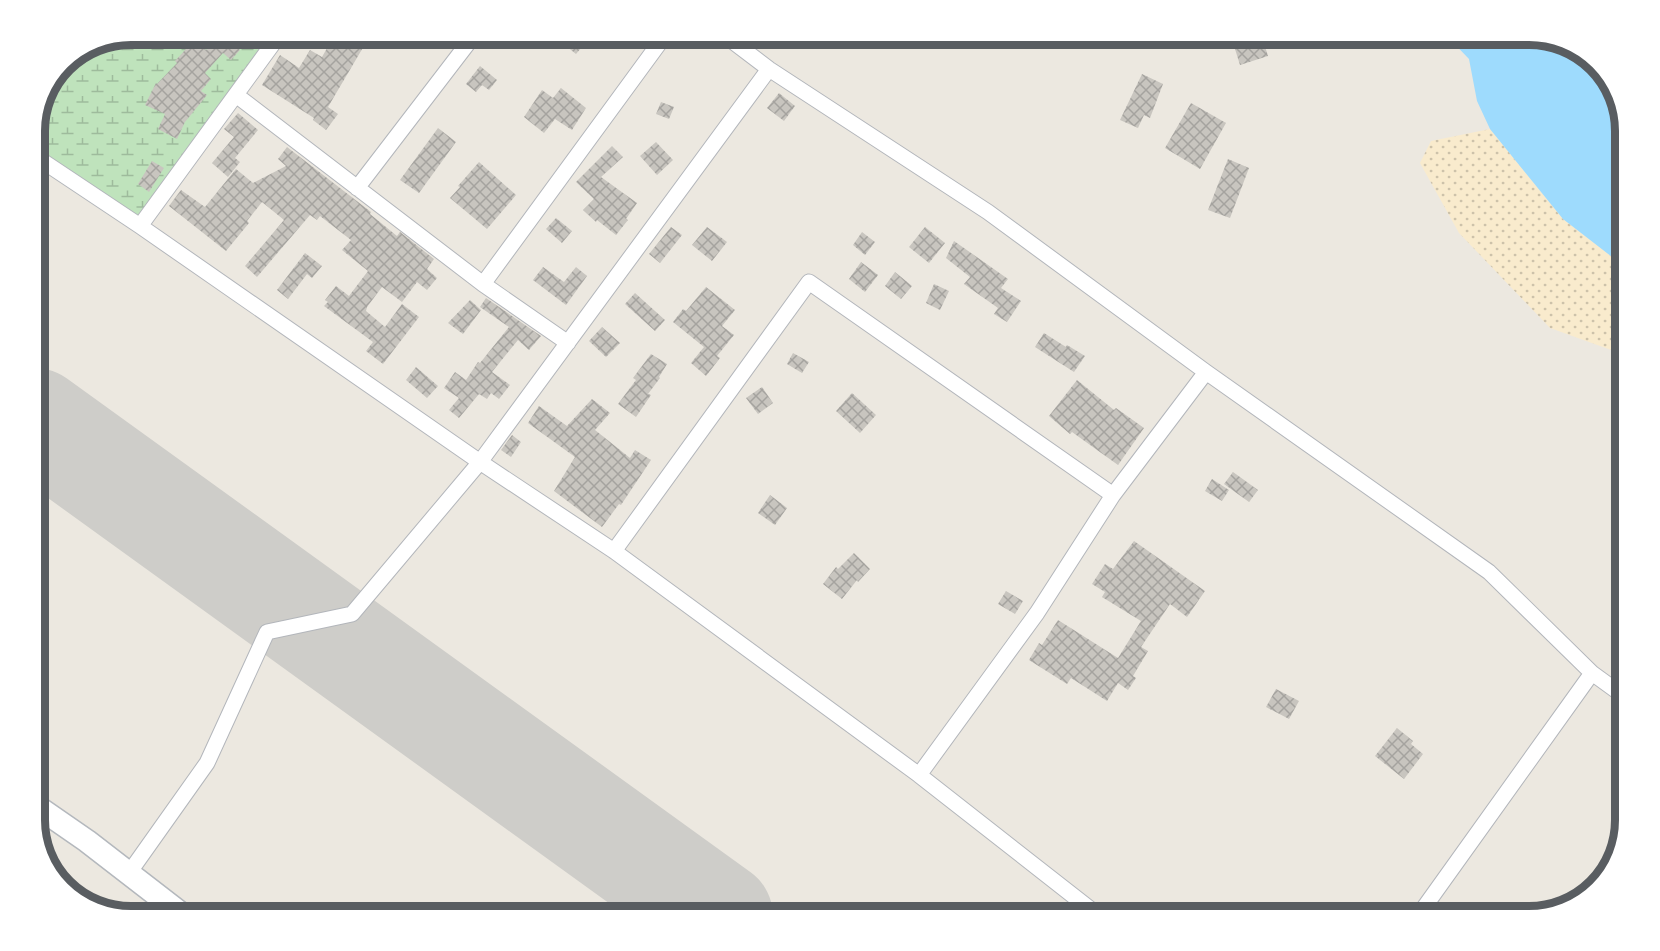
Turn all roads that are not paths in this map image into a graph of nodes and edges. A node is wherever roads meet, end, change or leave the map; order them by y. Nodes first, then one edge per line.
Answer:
1 (272, 45) edge
2 (467, 45) edge
3 (658, 45) edge
4 (737, 45) edge
5 (769, 69) junction
6 (236, 95) junction
7 (45, 163) edge
8 (357, 188) junction
9 (140, 226) junction
10 (483, 284) junction
11 (568, 343) junction
12 (1206, 372) junction
13 (480, 462) junction
14 (1113, 495) junction
15 (614, 551) junction
16 (1592, 673) junction
17 (1615, 690) edge
18 (919, 775) junction
19 (45, 812) edge
20 (129, 873) junction
21 (170, 906) edge
22 (1086, 906) edge
23 (1425, 906) edge

1 - 6 street
2 - 8 street
3 - 10 street
4 - 5 street
5 - 11 street
5 - 12 street
6 - 8 street
6 - 9 street
7 - 9 street
8 - 10 street
9 - 13 street
10 - 11 street
11 - 13 street
12 - 14 street
12 - 16 street
13 - 15 street
13 - 20 street
14 - 15 street
14 - 18 street
15 - 18 street
16 - 17 street
16 - 23 street
18 - 22 street
19 - 20 street
20 - 21 street

